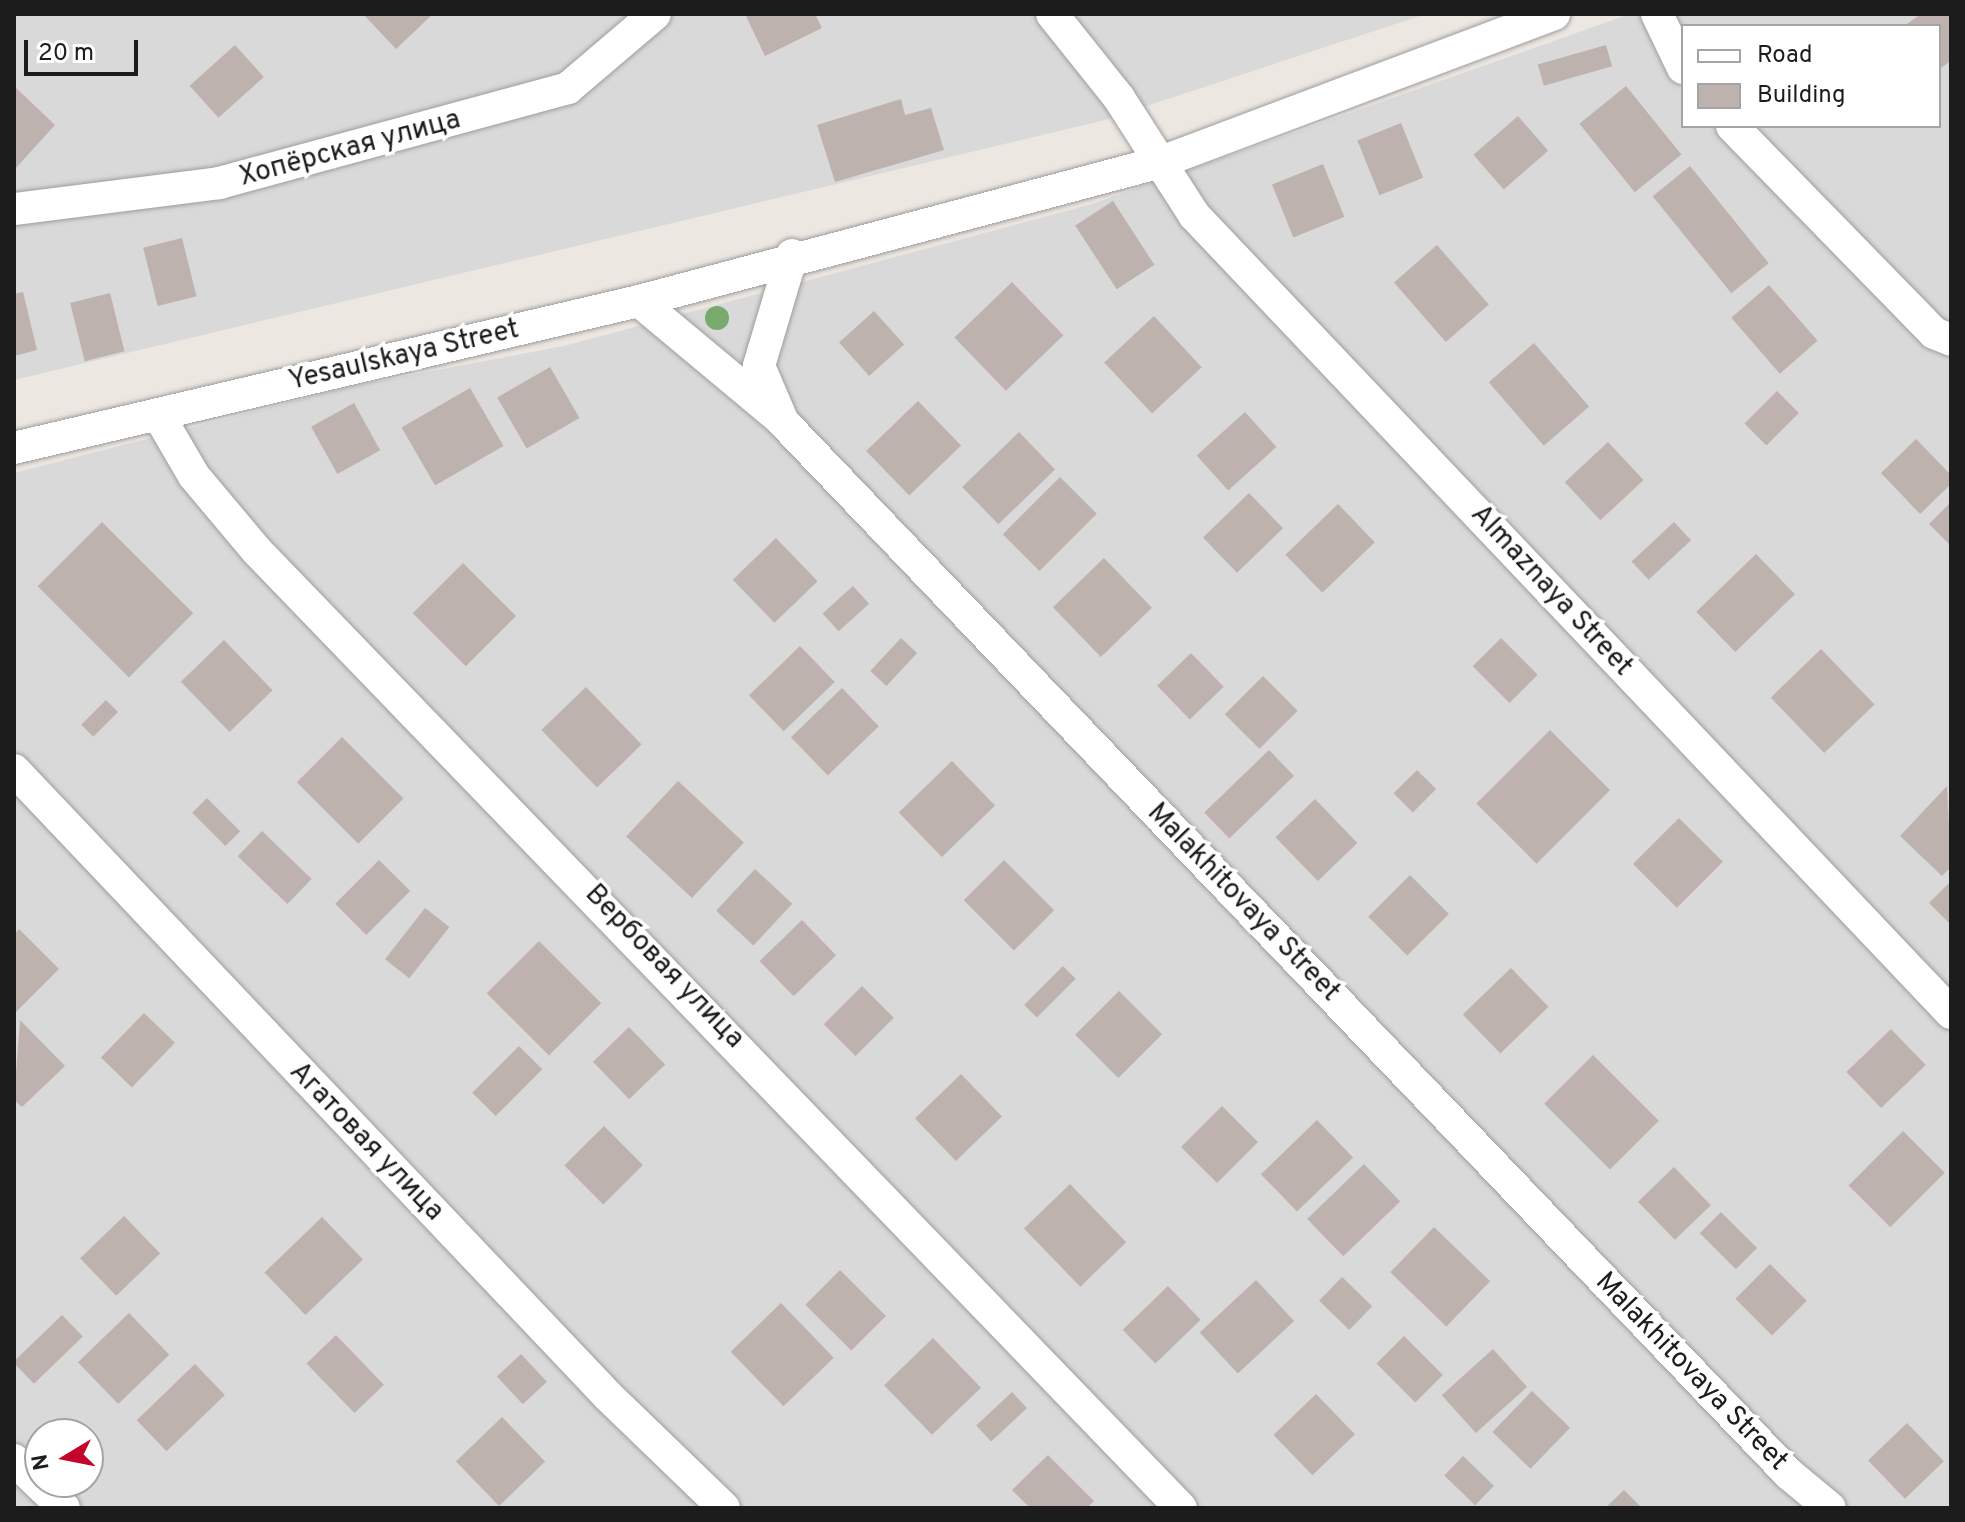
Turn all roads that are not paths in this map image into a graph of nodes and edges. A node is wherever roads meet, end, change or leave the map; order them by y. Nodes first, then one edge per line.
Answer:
1 (655, 14) edge
2 (1052, 14) edge
3 (1554, 14) edge
4 (1657, 14) edge
5 (1681, 64) edge
6 (1734, 128) edge
7 (1161, 162) junction
8 (14, 209) edge
9 (792, 255) junction
10 (639, 301) junction
11 (1951, 340) edge
12 (159, 416) junction
13 (783, 422) junction
14 (14, 448) edge
15 (14, 770) edge
16 (1951, 1013) edge
17 (14, 1460) edge
18 (64, 1508) edge
19 (724, 1508) edge
20 (1181, 1508) edge
21 (1830, 1508) edge

1 - 8 street, Хопёрская улица
2 - 7 street, Almaznaya Street
3 - 7 street, Yesaulskaya Street
4 - 5 street
6 - 11 street
7 - 9 street, Yesaulskaya Street
7 - 16 street, Almaznaya Street
9 - 10 street, Yesaulskaya Street
9 - 13 street, Malakhitovaya Street
10 - 12 street, Yesaulskaya Street
10 - 13 street
12 - 14 street, Yesaulskaya Street
12 - 20 street, Вербовая улица
13 - 21 street, Malakhitovaya Street
15 - 19 street, Агатовая улица
17 - 18 street

